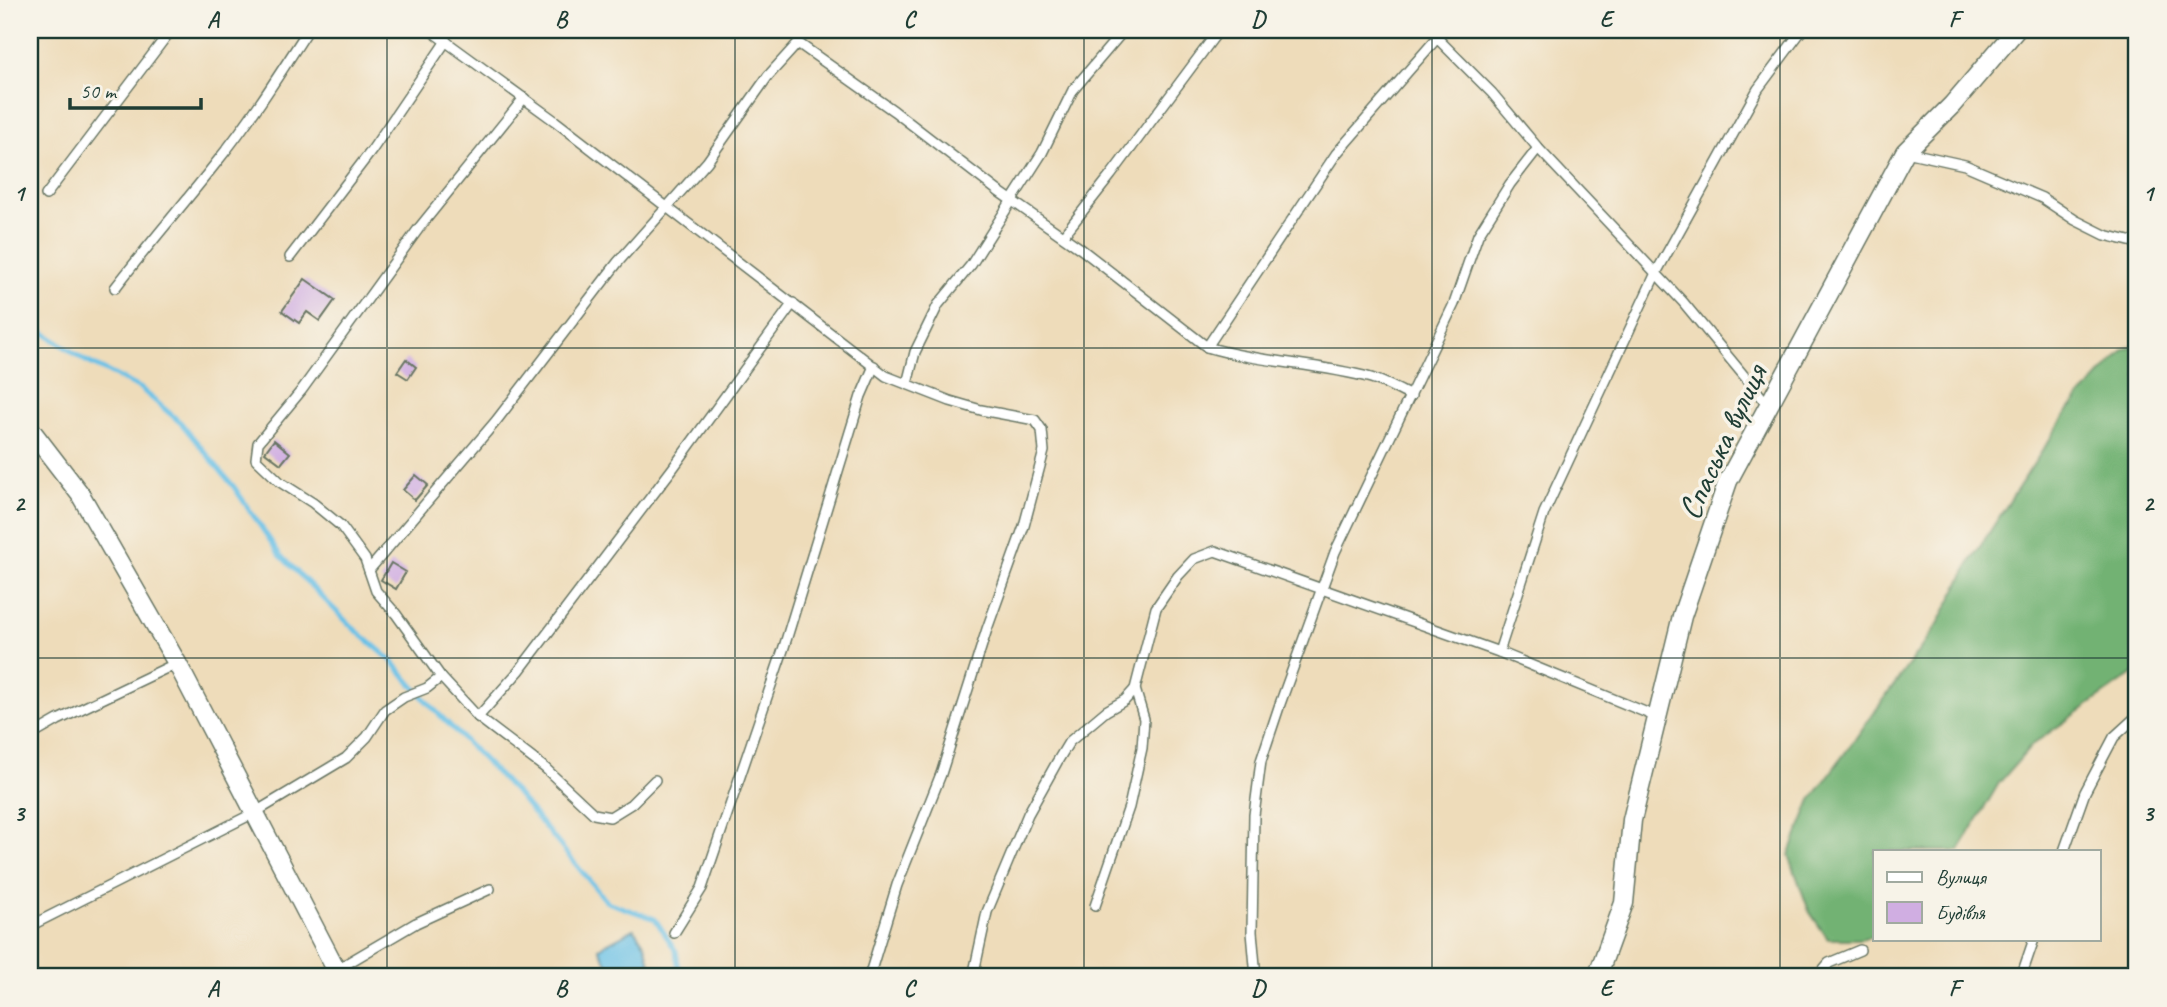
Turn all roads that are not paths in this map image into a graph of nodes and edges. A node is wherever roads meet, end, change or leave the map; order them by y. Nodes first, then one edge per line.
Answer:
1 (33, 30) edge
2 (171, 30) edge
3 (308, 30) edge
4 (430, 30) edge
5 (1124, 30) edge
6 (1219, 30) edge
7 (1802, 30) edge
8 (2016, 30) edge
9 (30, 34) edge
10 (1441, 34) edge
11 (446, 41) junction
12 (524, 98) junction
13 (1538, 148) junction
14 (1905, 152) junction
15 (46, 195) dead end
16 (1012, 200) junction
17 (666, 207) junction
18 (1063, 236) junction
19 (2137, 243) edge
20 (290, 257) dead end
21 (1656, 273) junction
22 (115, 288) dead end
23 (793, 303) junction
24 (1207, 347) junction
25 (874, 366) junction
26 (907, 384) junction
27 (1411, 396) junction
28 (1769, 406) junction
29 (30, 429) edge
30 (369, 570) junction
31 (1321, 589) junction
32 (1499, 652) junction
33 (177, 663) junction
34 (441, 677) junction
35 (1135, 689) junction
36 (1657, 716) junction
37 (2137, 716) edge
38 (478, 718) junction
39 (30, 736) edge
40 (655, 780) dead end
41 (254, 813) junction
42 (2064, 850) edge
43 (490, 889) dead end
44 (1095, 906) dead end
45 (30, 926) edge
46 (674, 933) dead end
47 (2034, 940) edge
48 (1860, 950) dead end
49 (334, 975) edge
50 (869, 977) edge
51 (973, 977) edge
52 (1255, 977) edge
53 (1597, 977) edge
54 (1817, 977) edge
55 (2021, 977) edge

1 - 9 lane
2 - 15 lane
3 - 22 lane
4 - 11 lane
5 - 16 lane
6 - 18 lane
7 - 21 lane
8 - 14 street, Спаська вулиця
10 - 13 lane
10 - 24 lane
11 - 12 lane
11 - 20 lane
12 - 17 lane
12 - 30 lane
13 - 21 lane
13 - 27 lane
14 - 19 lane
14 - 28 street, Спаська вулиця
16 - 17 lane
16 - 18 lane
16 - 26 lane
17 - 23 lane
17 - 30 lane
18 - 24 lane
21 - 28 lane
21 - 32 lane
23 - 25 lane
23 - 38 lane
24 - 27 lane
25 - 26 lane
25 - 46 lane
26 - 50 lane
27 - 31 lane
28 - 36 street, Спаська вулиця
29 - 33 street
30 - 34 lane
31 - 32 lane
31 - 35 lane
31 - 52 lane
32 - 36 lane
33 - 39 lane
33 - 41 street
34 - 38 lane
34 - 41 lane
35 - 44 lane
35 - 51 lane
36 - 53 street, Спаська вулиця
37 - 42 lane
38 - 40 lane
41 - 45 lane
41 - 49 street
43 - 49 lane
47 - 55 lane
48 - 54 lane

